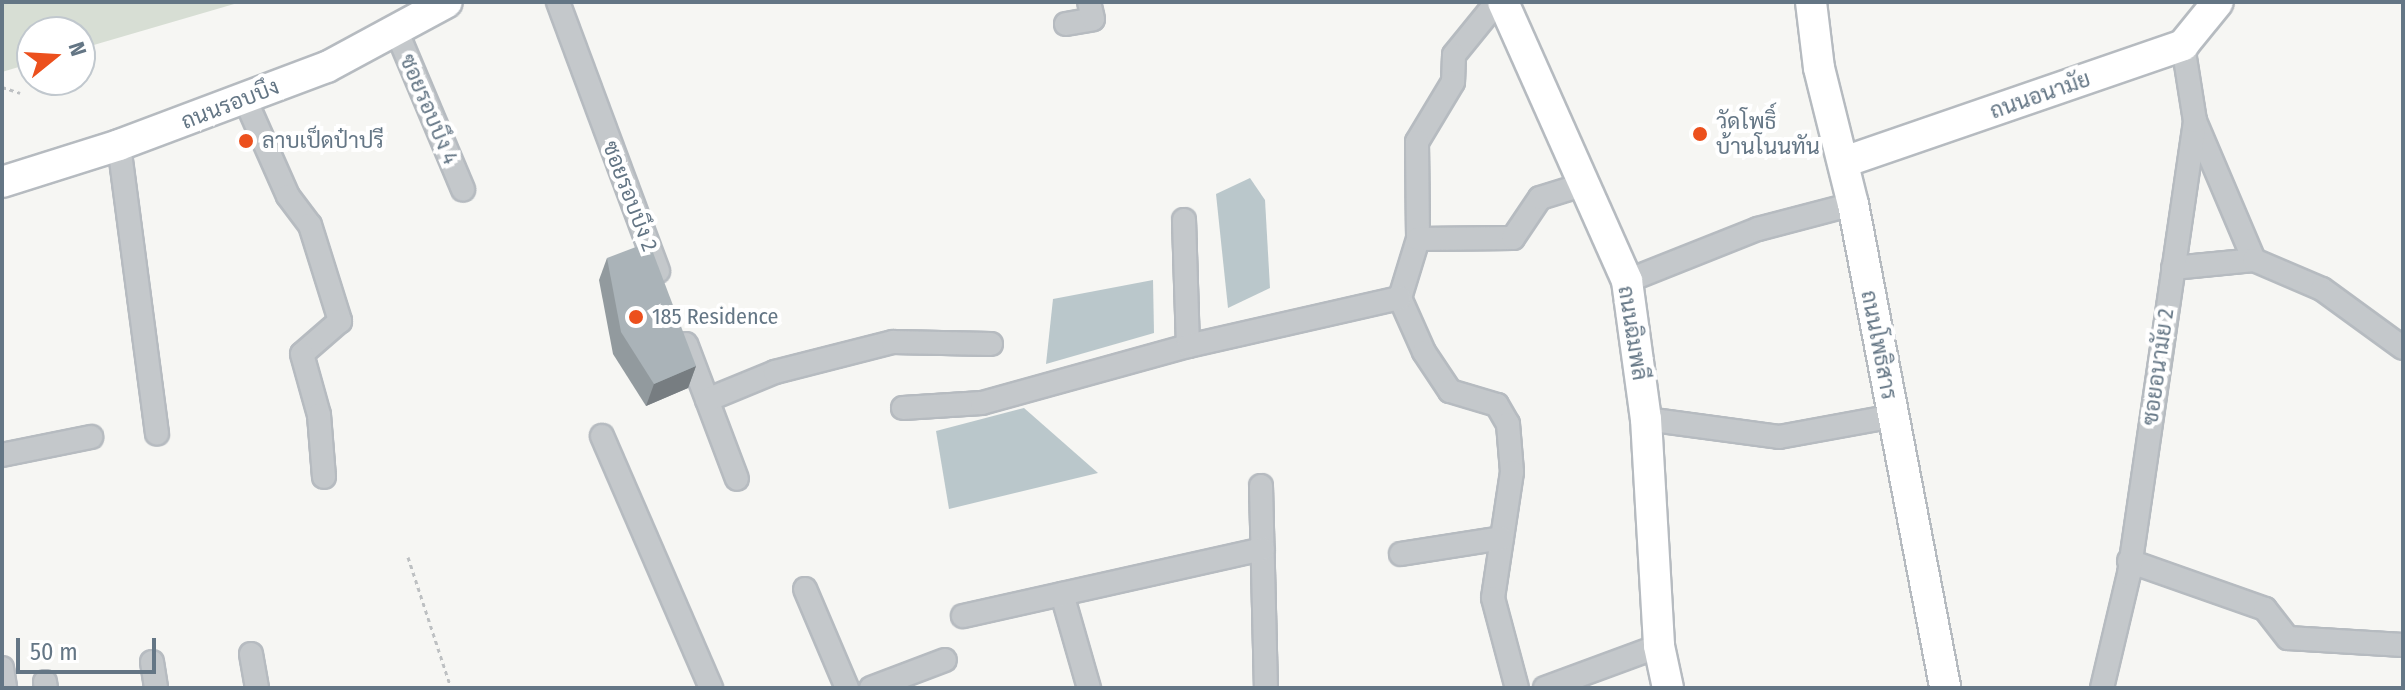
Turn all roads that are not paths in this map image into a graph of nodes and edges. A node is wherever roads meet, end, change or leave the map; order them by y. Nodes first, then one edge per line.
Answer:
1 (447, 2) edge
2 (558, 2) edge
3 (1089, 2) edge
4 (1497, 2) edge
5 (1503, 2) edge
6 (1811, 2) edge
7 (2218, 2) edge
8 (1066, 24) dead end
9 (396, 30) junction
10 (2183, 45) junction
11 (245, 99) junction
12 (2195, 121) junction
13 (119, 145) junction
14 (1844, 162) junction
15 (2, 182) edge
16 (1582, 185) junction
17 (463, 189) dead end
18 (1853, 204) junction
19 (1184, 220) dead end
20 (1418, 239) junction
21 (2254, 260) junction
22 (2173, 268) junction
23 (1627, 281) junction
24 (668, 297) edge
25 (1400, 298) junction
26 (679, 326) edge
27 (991, 344) dead end
28 (1188, 346) junction
29 (2403, 348) edge
30 (707, 400) junction
31 (903, 408) dead end
32 (1893, 416) junction
33 (1646, 419) junction
34 (157, 434) dead end
35 (602, 436) dead end
36 (91, 437) dead end
37 (2, 455) edge
38 (324, 477) dead end
39 (737, 479) dead end
40 (1261, 486) dead end
41 (1502, 538) junction
42 (1263, 549) junction
43 (1401, 554) dead end
44 (2129, 561) junction
45 (805, 589) dead end
46 (1062, 594) junction
47 (963, 616) dead end
48 (2403, 645) edge
49 (1659, 646) junction
50 (251, 654) dead end
51 (945, 660) dead end
52 (152, 662) dead end
53 (2, 668) edge
54 (5, 688) edge
55 (156, 688) edge
56 (257, 688) edge
57 (711, 688) edge
58 (847, 688) edge
59 (871, 688) edge
60 (1089, 688) edge
61 (1266, 688) edge
62 (1517, 688) edge
63 (1545, 688) edge
64 (1668, 688) edge
65 (1945, 688) edge
66 (2102, 688) edge

1 - 9 street, ถนนรอบบึง
2 - 24 street, ซอยรอบบึง 2
3 - 8 street
4 - 20 street
5 - 16 street, ถนนฉิมพลี
6 - 14 street, ถนนโพธิสาร
7 - 10 street
9 - 11 street, ถนนรอบบึง
9 - 17 street, ซอยรอบบึง 4
10 - 12 street, ซอยอนามัย 2
10 - 14 street, ถนนอนามัย
11 - 13 street, ถนนรอบบึง
11 - 38 street
12 - 21 street
12 - 22 street, ซอยอนามัย 2
13 - 15 street, ถนนรอบบึง
13 - 34 street
14 - 18 street, ถนนโพธิสาร
16 - 20 street
16 - 23 street, ถนนฉิมพลี
18 - 23 street
18 - 32 street, ถนนโพธิสาร
19 - 28 street
20 - 25 street
21 - 22 street
21 - 29 street
22 - 44 street, ซอยอนามัย 2
23 - 33 street, ถนนฉิมพลี
25 - 28 street
25 - 41 street
26 - 30 street
27 - 30 street
28 - 31 street
30 - 39 street
32 - 33 street
32 - 65 street, ถนนโพธิสาร
33 - 49 street, ถนนฉิมพลี
35 - 57 street
36 - 37 street
40 - 42 street
41 - 43 street
41 - 62 street
42 - 46 street
42 - 61 street
44 - 48 street
44 - 66 street, ซอยอนามัย 2
45 - 58 street
46 - 47 street
46 - 60 street
49 - 63 street
49 - 64 street, ถนนฉิมพลี
50 - 56 street
51 - 59 street
52 - 55 street
53 - 54 street

